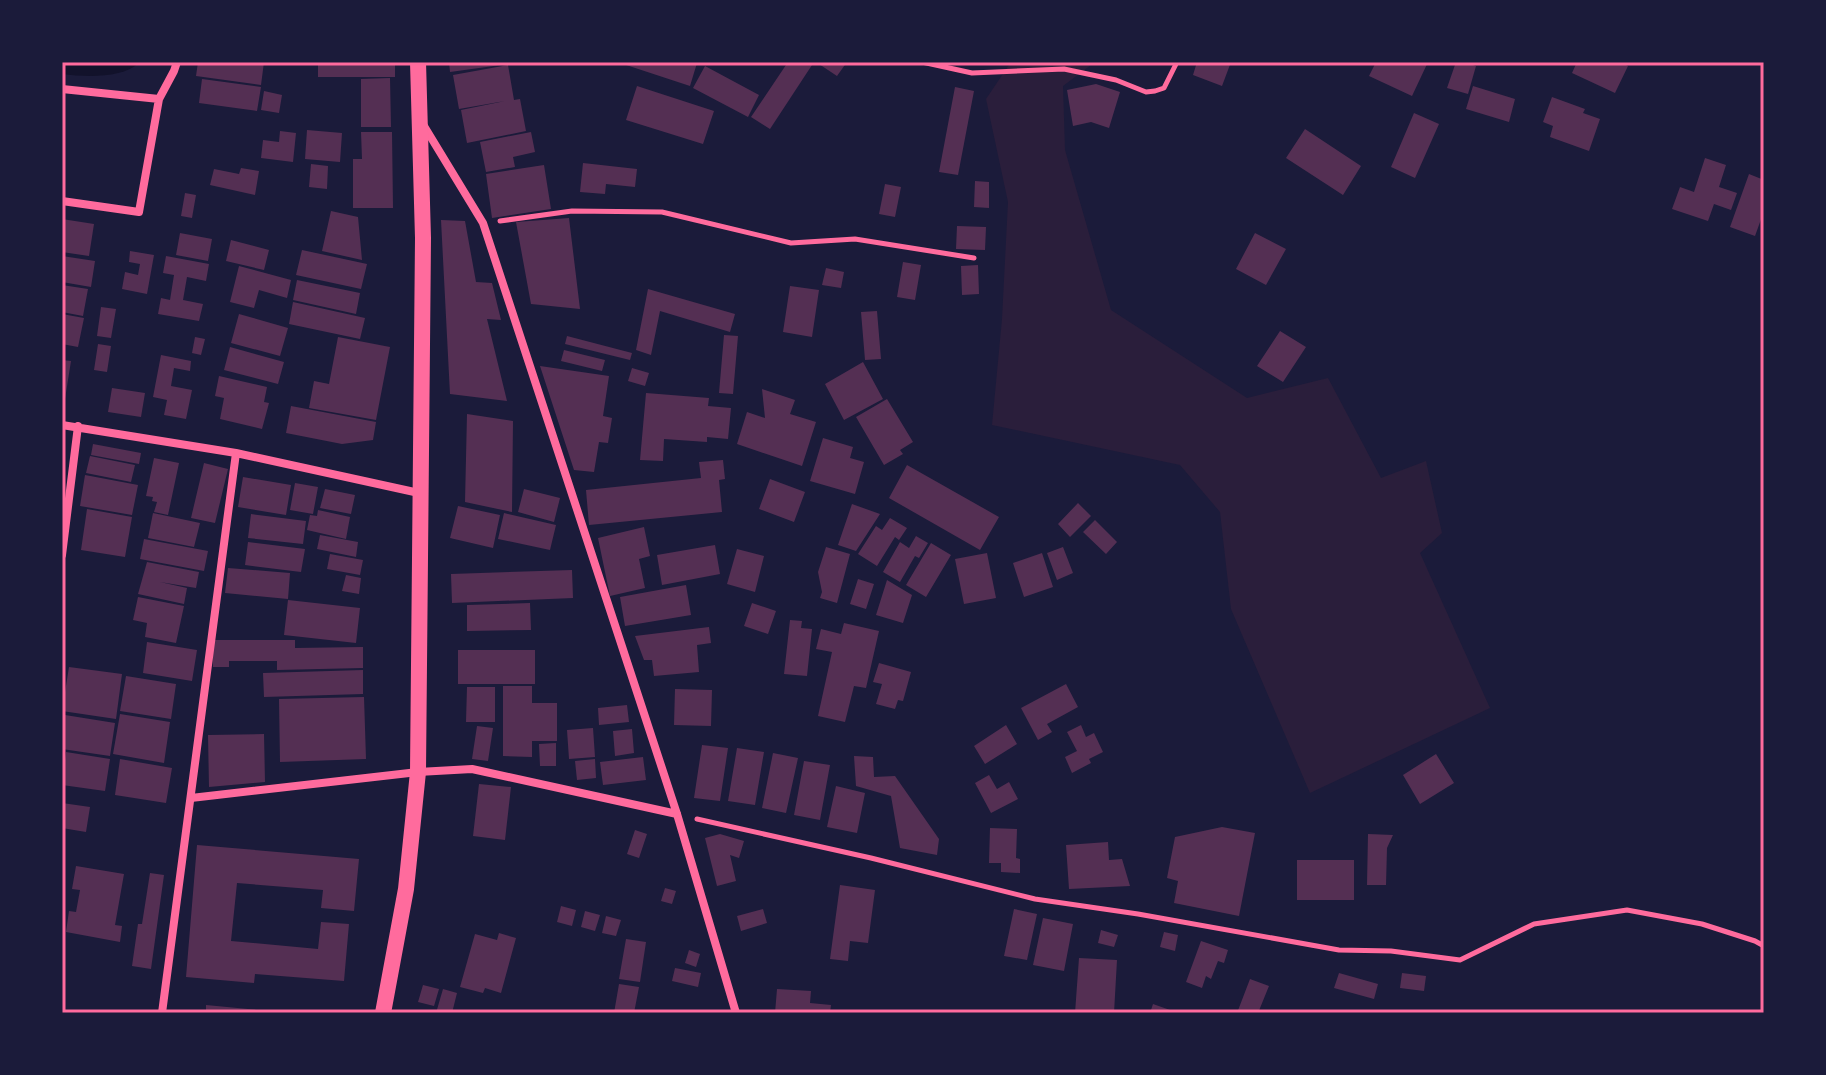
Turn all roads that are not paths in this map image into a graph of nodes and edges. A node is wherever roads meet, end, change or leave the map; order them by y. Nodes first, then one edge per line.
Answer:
1 (177, 62) edge
2 (418, 62) edge
3 (62, 89) edge
4 (159, 99) junction
5 (420, 119) junction
6 (62, 201) edge
7 (62, 425) edge
8 (78, 426) junction
9 (236, 453) junction
10 (419, 493) junction
11 (62, 555) edge
12 (418, 772) junction
13 (191, 798) junction
14 (677, 814) junction
15 (162, 1013) edge
16 (383, 1013) edge
17 (736, 1013) edge

1 - 4 street
2 - 5 main road
3 - 4 street
4 - 6 street
5 - 10 main road
5 - 14 street
7 - 8 street
8 - 9 street
8 - 11 street
9 - 10 street
9 - 13 street
10 - 12 main road
12 - 13 street
12 - 14 street
12 - 16 main road
13 - 15 street
14 - 17 street

